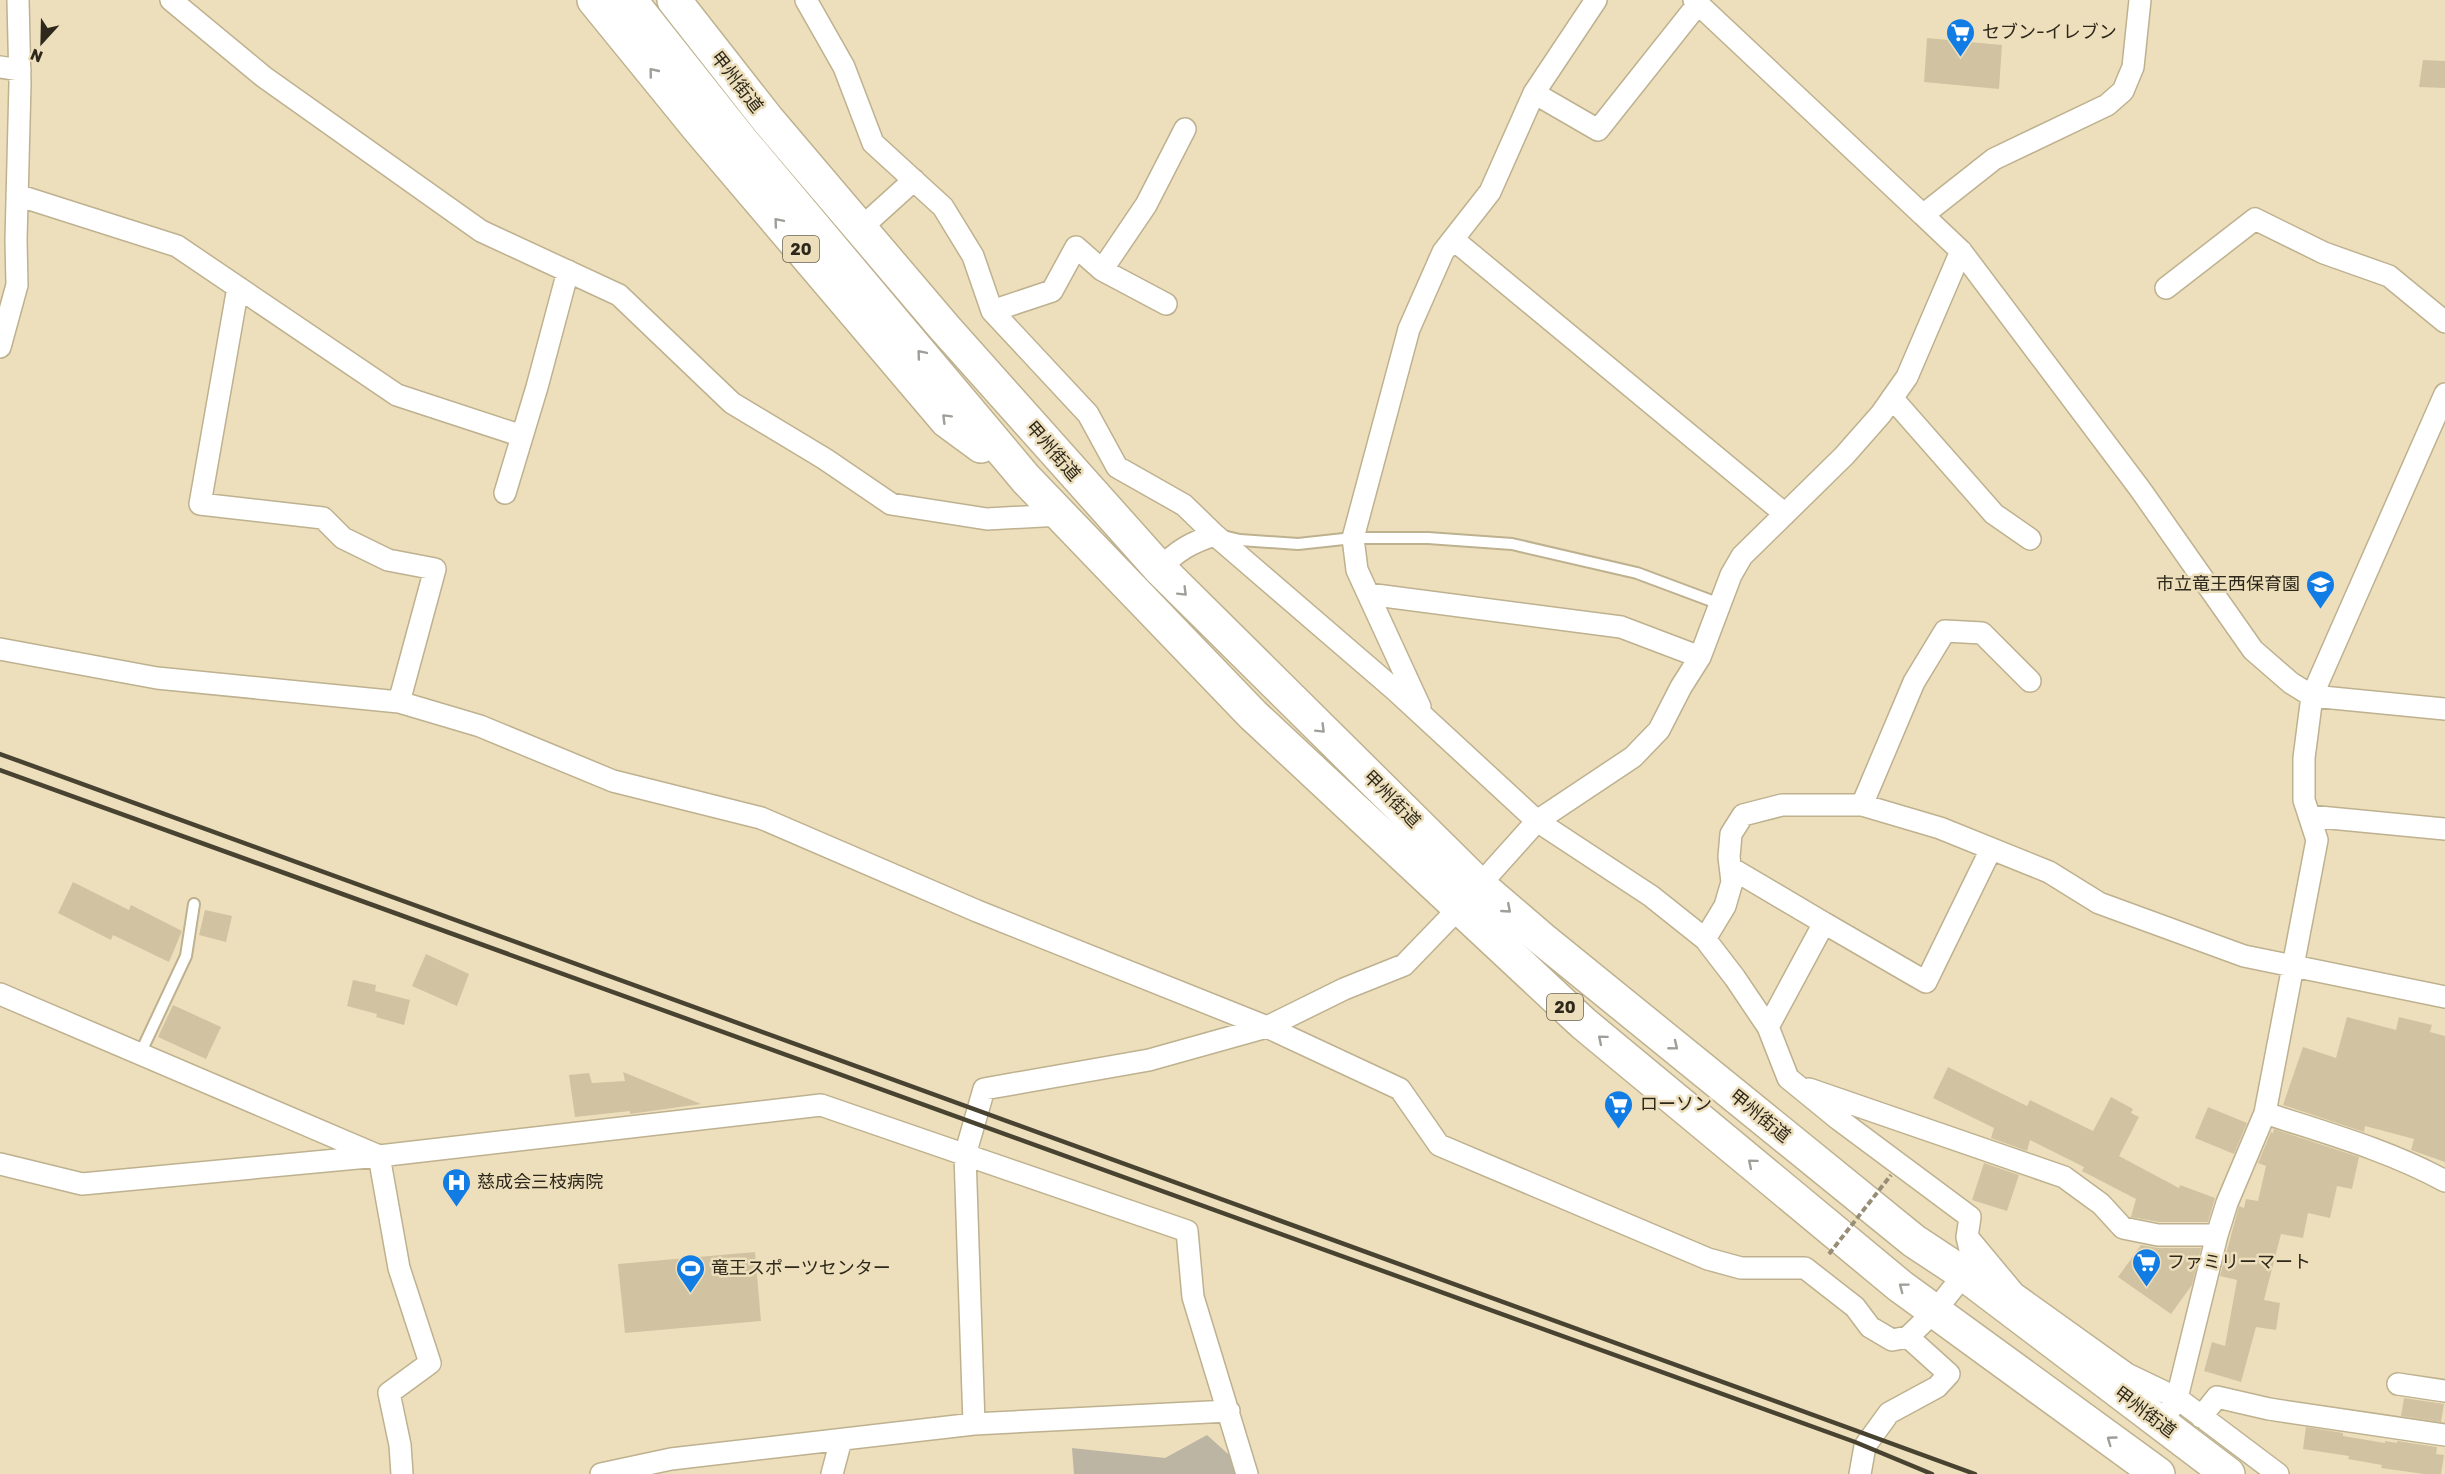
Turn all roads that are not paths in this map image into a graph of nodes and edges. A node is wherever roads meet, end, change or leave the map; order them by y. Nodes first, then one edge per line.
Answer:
1 (18, 0) edge
2 (171, 0) edge
3 (594, 0) edge
4 (630, 0) edge
5 (674, 0) edge
6 (702, 0) edge
7 (806, 0) edge
8 (1596, 0) edge
9 (2140, 0) edge
10 (1696, 2) edge
11 (10, 69) edge
12 (1534, 93) junction
13 (1185, 129) dead end
14 (914, 180) junction
15 (12, 183) edge
16 (1923, 215) junction
17 (872, 218) junction
18 (1454, 240) junction
19 (1961, 251) junction
20 (1102, 270) junction
21 (568, 271) junction
22 (238, 287) junction
23 (2166, 288) dead end
24 (1166, 304) dead end
25 (6, 307) edge
26 (992, 310) junction
27 (2445, 322) edge
28 (0, 347) edge
29 (2445, 394) edge
30 (1892, 398) junction
31 (522, 436) junction
32 (1026, 479) junction
33 (505, 493) dead end
34 (1100, 503) junction
35 (1785, 514) junction
36 (1061, 515) junction
37 (1215, 535) junction
38 (1353, 538) junction
39 (2030, 538) dead end
40 (1160, 569) junction
41 (1368, 594) junction
42 (1720, 604) junction
43 (0, 649) edge
44 (1700, 657) junction
45 (2030, 681) dead end
46 (2312, 696) junction
47 (399, 702) junction
48 (2445, 709) edge
49 (1424, 717) junction
50 (1862, 805) junction
51 (2310, 816) junction
52 (1537, 821) junction
53 (2445, 829) edge
54 (1991, 849) junction
55 (1731, 868) junction
56 (1469, 897) junction
57 (194, 904) dead end
58 (1824, 923) junction
59 (1705, 939) junction
60 (2293, 967) junction
61 (0, 994) edge
62 (2445, 998) edge
63 (1267, 1027) junction
64 (1768, 1027) junction
65 (140, 1054) junction
66 (1793, 1083) junction
67 (2265, 1113) junction
68 (965, 1155) junction
69 (379, 1156) junction
70 (0, 1164) edge
71 (2445, 1180) edge
72 (2217, 1235) junction
73 (1967, 1237) junction
74 (1964, 1274) junction
75 (1935, 1311) junction
76 (1908, 1337) junction
77 (2398, 1384) dead end
78 (2445, 1391) edge
79 (1228, 1411) junction
80 (2169, 1411) junction
81 (2201, 1417) junction
82 (974, 1424) junction
83 (2445, 1435) edge
84 (841, 1440) junction
85 (402, 1474) edge
86 (601, 1474) edge
87 (832, 1474) edge
88 (1247, 1474) edge
89 (1860, 1474) edge
90 (2158, 1474) edge
91 (2228, 1474) edge
92 (2278, 1474) edge

1 - 11 street
2 - 21 street
32 -> 3 highway, 甲州街道 / 20
32 -> 4 highway, 甲州街道 / 20
5 - 34 highway, 甲州街道 / 20
6 - 17 highway, 20
7 - 14 street
8 - 12 street
9 - 16 street
10 - 12 street
10 - 16 street
11 - 15 street
12 - 18 street
13 - 20 street
14 - 17 street
14 - 26 street
15 - 22 street
15 - 25 street
16 - 19 street
17 - 34 highway, 20
18 - 35 street
18 - 38 street
19 - 30 street
19 - 46 street
20 - 24 street
20 - 26 street
21 - 31 street
21 - 36 street
22 - 31 street
22 - 47 street
23 - 27 street
25 - 28 street
26 - 37 street
29 - 46 street
30 - 35 street
30 - 39 street
31 - 33 street
32 - 36 highway, 甲州街道 / 20
34 - 40 highway, 甲州街道 / 20
35 - 42 street
36 - 56 highway, 甲州街道 / 20
37 - 38 lane
37 - 40 street
37 - 49 street
38 - 41 street
38 - 42 lane
40 -> 56 highway, 甲州街道 / 20
41 - 44 street
41 - 49 street
42 - 44 street
43 - 47 street
44 - 52 street
45 - 50 street
46 - 48 street
46 - 51 street
47 - 63 street
49 - 52 street
50 - 54 street
50 - 55 street
51 - 53 street
51 - 60 street
52 - 56 street
52 - 59 street
54 - 58 street
54 - 60 street
55 - 58 street
55 - 59 street
56 - 63 street
56 -> 74 highway, 甲州街道 / 20
75 -> 56 highway, 甲州街道 / 20
57 - 65 lane
58 - 64 street
59 - 64 street
60 - 62 street
60 - 67 street
61 - 65 street
63 - 68 street
63 - 76 street
64 - 66 street
65 - 69 street
66 - 72 street
66 - 73 street
67 - 71 street
67 - 72 street
68 - 69 street
68 - 79 street
68 - 82 street
69 - 70 street
69 - 85 street
72 - 80 street
73 - 74 street
73 - 80 street
74 - 75 street
74 - 80 highway, 甲州街道 / 20
75 - 76 street
90 -> 75 highway, 甲州街道 / 20
76 - 89 street
77 - 78 street
79 - 82 street
79 - 88 street
80 - 81 street
80 - 91 highway, 甲州街道 / 20
81 - 83 street
81 - 92 street
82 - 84 street
84 - 86 street
84 - 87 street

